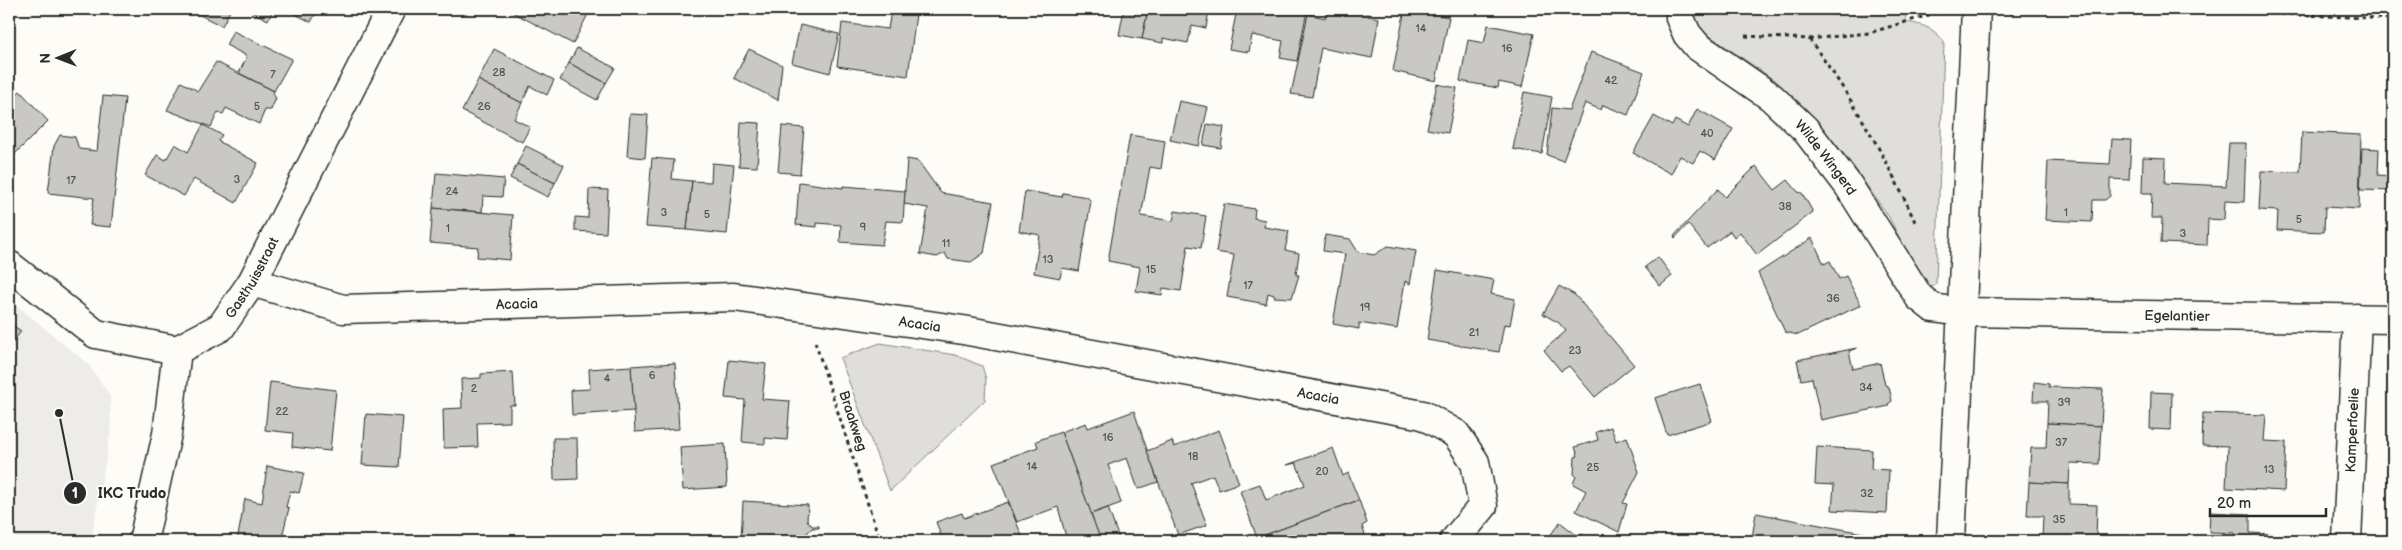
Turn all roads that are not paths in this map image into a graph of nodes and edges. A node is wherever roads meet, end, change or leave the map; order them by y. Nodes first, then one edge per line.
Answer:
1 (391, 9) edge
2 (1680, 9) edge
3 (1976, 9) edge
4 (9, 266) edge
5 (252, 282) junction
6 (1961, 312) junction
7 (2357, 318) junction
8 (2393, 320) edge
9 (177, 350) junction
10 (143, 541) edge
11 (1454, 541) edge
12 (1951, 541) edge
13 (2347, 541) edge

1 - 5 street, Gasthuisstraat
2 - 6 street, Wilde Wingerd
3 - 6 street
4 - 9 street
5 - 9 street, Gasthuisstraat
5 - 11 street, Acacia
6 - 7 street, Egelantier
6 - 12 street
7 - 8 street, Egelantier
7 - 13 street, Kamperfoelie
9 - 10 street

